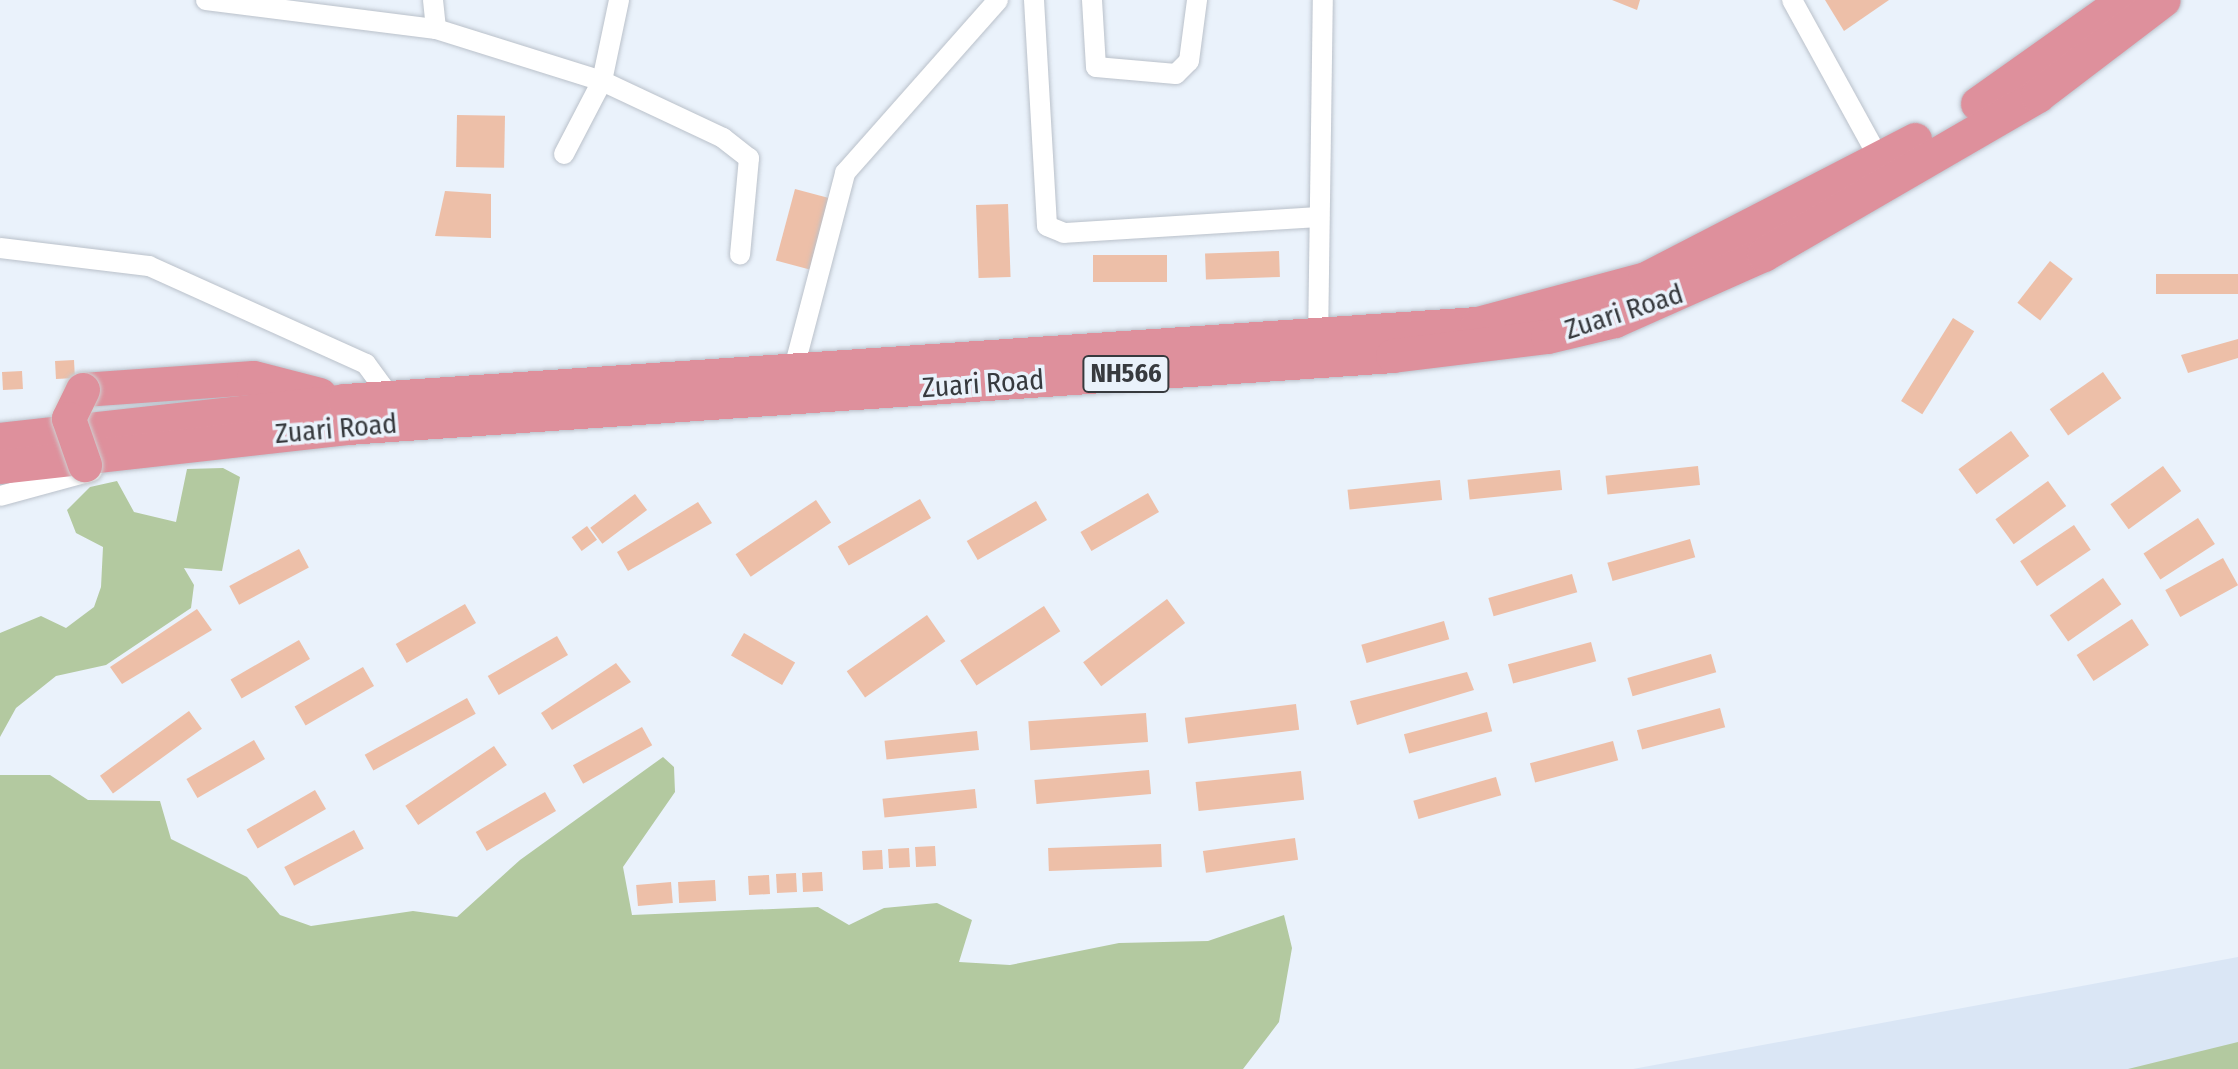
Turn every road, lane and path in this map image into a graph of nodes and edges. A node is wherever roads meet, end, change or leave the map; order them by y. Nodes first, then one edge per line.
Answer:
1 (206, 0) edge
2 (433, 0) edge
3 (619, 0) edge
4 (998, 0) edge
5 (1034, 0) edge
6 (1092, 0) edge
7 (1197, 0) edge
8 (1323, 0) edge
9 (1792, 0) edge
10 (2125, 0) edge
11 (2164, 0) edge
12 (436, 29) junction
13 (602, 81) junction
14 (564, 154) dead end
15 (1880, 160) junction
16 (1316, 217) junction
17 (0, 248) edge
18 (740, 255) dead end
19 (1318, 349) junction
20 (794, 368) junction
21 (391, 398) junction
22 (346, 414) junction
23 (0, 440) edge
24 (0, 467) edge
25 (89, 468) junction
26 (0, 496) edge

1 - 12 street
2 - 12 street
3 - 13 street
4 - 20 street
5 - 16 street
6 - 7 street
8 - 16 street
9 - 15 street
10 - 15 highway, Zuari Road / NH566
11 - 19 highway, Zuari Road / NH566
12 - 13 street
13 - 14 street
13 - 18 street
15 - 19 highway, Zuari Road / NH566
16 - 19 street
17 - 21 street
19 - 20 highway, Zuari Road / NH566
19 - 22 highway, Zuari Road / NH566
20 - 21 highway, Zuari Road / NH566
21 - 22 highway, Zuari Road / NH566
22 - 23 highway, Zuari Road / NH566
22 - 24 highway, Zuari Road / NH566
22 - 25 highway
22 - 25 highway, bridge
25 - 26 street

